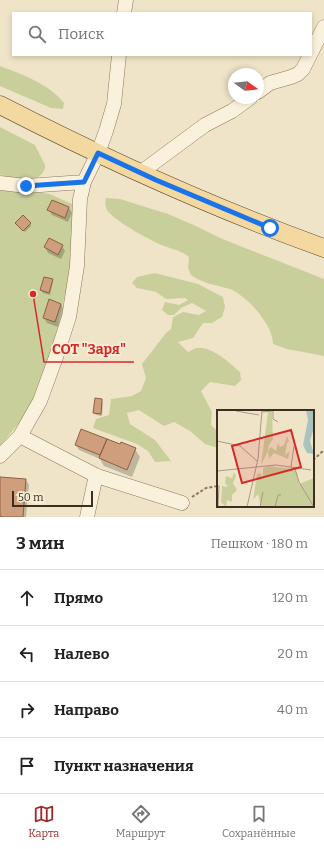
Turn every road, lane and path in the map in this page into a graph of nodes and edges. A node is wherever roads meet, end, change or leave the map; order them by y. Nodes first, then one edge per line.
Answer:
1 (126, 0) edge
2 (124, 12) edge
3 (324, 27) edge
4 (312, 52) edge
5 (119, 56) edge
6 (310, 56) edge
7 (264, 88) edge
8 (242, 104) edge
9 (0, 105) edge
10 (98, 153) junction
11 (140, 173) junction
12 (84, 182) junction
13 (0, 183) edge
14 (324, 248) edge
15 (20, 436) junction
16 (324, 450) edge
17 (0, 456) edge
18 (314, 459) edge
19 (96, 475) junction
20 (217, 486) edge
21 (182, 503) joint
22 (87, 517) edge

1 - 2 lane
3 - 4 lane
5 - 10 lane
6 - 7 lane
8 - 11 lane
9 - 10 main road
10 - 11 main road
10 - 12 lane
11 - 14 main road
12 - 13 lane
12 - 15 lane
15 - 17 lane
15 - 19 lane
16 - 18 path
19 - 21 lane
19 - 22 lane
20 - 21 path

